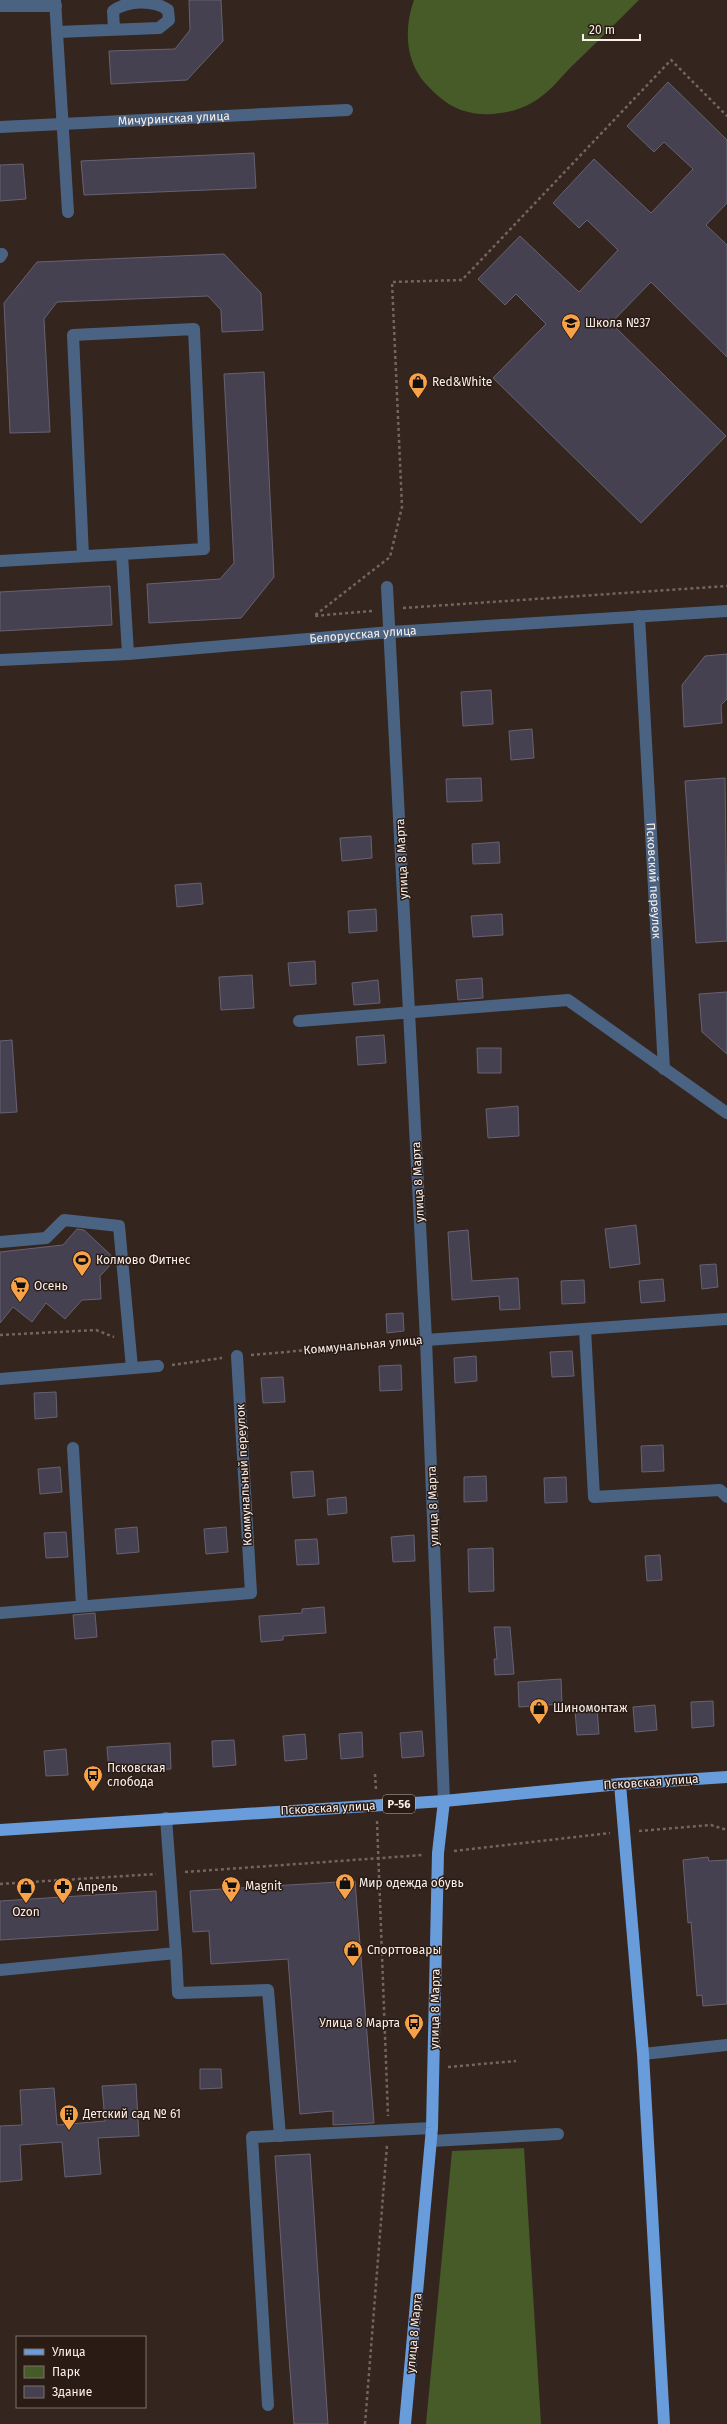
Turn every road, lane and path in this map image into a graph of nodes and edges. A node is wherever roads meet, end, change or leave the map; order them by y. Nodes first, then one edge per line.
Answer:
1 (56, 3) edge
2 (0, 6) edge
3 (114, 29) dead end
4 (57, 32) junction
5 (347, 110) dead end
6 (727, 116) edge
7 (63, 123) junction
8 (0, 127) edge
9 (68, 212) dead end
10 (122, 554) junction
11 (83, 556) junction
12 (0, 561) edge
13 (727, 586) edge
14 (387, 587) dead end
15 (389, 610) junction
16 (727, 611) edge
17 (639, 616) junction
18 (390, 632) junction
19 (128, 654) junction
20 (0, 660) edge
21 (410, 1012) junction
22 (299, 1021) dead end
23 (664, 1069) junction
24 (727, 1113) edge
25 (0, 1242) edge
26 (727, 1319) edge
27 (586, 1329) junction
28 (0, 1335) edge
29 (426, 1340) junction
30 (130, 1342) junction
31 (237, 1356) junction
32 (158, 1366) joint
33 (132, 1368) junction
34 (0, 1379) edge
35 (73, 1448) dead end
36 (727, 1497) edge
37 (82, 1606) junction
38 (0, 1613) edge
39 (375, 1774) dead end
40 (727, 1777) edge
41 (620, 1784) junction
42 (444, 1801) junction
43 (376, 1806) junction
44 (166, 1818) junction
45 (0, 1830) edge
46 (727, 1830) edge
47 (623, 1831) junction
48 (438, 1853) junction
49 (378, 1859) junction
50 (169, 1873) junction
51 (0, 1884) edge
52 (176, 1953) junction
53 (0, 1970) edge
54 (727, 2045) edge
55 (643, 2054) junction
56 (516, 2061) dead end
57 (433, 2068) junction
58 (432, 2128) junction
59 (389, 2130) junction
60 (558, 2134) dead end
61 (280, 2136) junction
62 (431, 2141) junction
63 (268, 2405) dead end
64 (366, 2424) edge
65 (406, 2424) edge
66 (664, 2424) edge

1 - 2 street
1 - 4 street
3 - 4 street
4 - 7 street
5 - 7 street, Мичуринская улица
6 - 15 path
7 - 8 street, Мичуринская улица
7 - 9 street
10 - 11 street
10 - 11 street
10 - 19 street
11 - 12 street
13 - 15 path
14 - 15 street, улица 8 Марта
15 - 18 street, улица 8 Марта
16 - 17 street, Белорусская улица
17 - 18 street, Белорусская улица
17 - 23 street, Псковский переулок
18 - 19 street, Белорусская улица
18 - 21 street, улица 8 Марта
19 - 20 street, Белорусская улица
21 - 22 street
21 - 23 street
21 - 29 street, улица 8 Марта
23 - 24 street
25 - 30 street
26 - 27 street, Коммунальная улица
27 - 29 street, Коммунальная улица
27 - 36 street
28 - 30 path
29 - 31 path, Коммунальная улица
29 - 42 street, улица 8 Марта
30 - 33 street
31 - 32 path, Коммунальная улица
31 - 37 street, Коммунальный переулок
32 - 33 street
33 - 34 street
35 - 37 street
37 - 38 street
39 - 43 path
40 - 41 main road, Псковская улица / Р-56
41 - 42 main road, Псковская улица / Р-56
41 - 47 main road
42 - 43 main road, Псковская улица / Р-56
42 - 48 main road, улица 8 Марта
43 - 44 main road, Псковская улица / Р-56
43 - 49 path
44 - 45 main road, Псковская улица / Р-56
44 - 50 street
46 - 47 path
47 - 48 path
47 - 55 main road
48 - 49 path
48 - 57 main road, улица 8 Марта
49 - 50 path
49 - 59 path
50 - 51 path
50 - 52 street
52 - 53 street
52 - 61 street
54 - 55 street
55 - 66 main road
56 - 57 path
57 - 58 main road, улица 8 Марта
58 - 59 street
58 - 62 main road, улица 8 Марта
59 - 61 street
59 - 64 path
60 - 62 street
61 - 63 street
62 - 65 main road, улица 8 Марта

